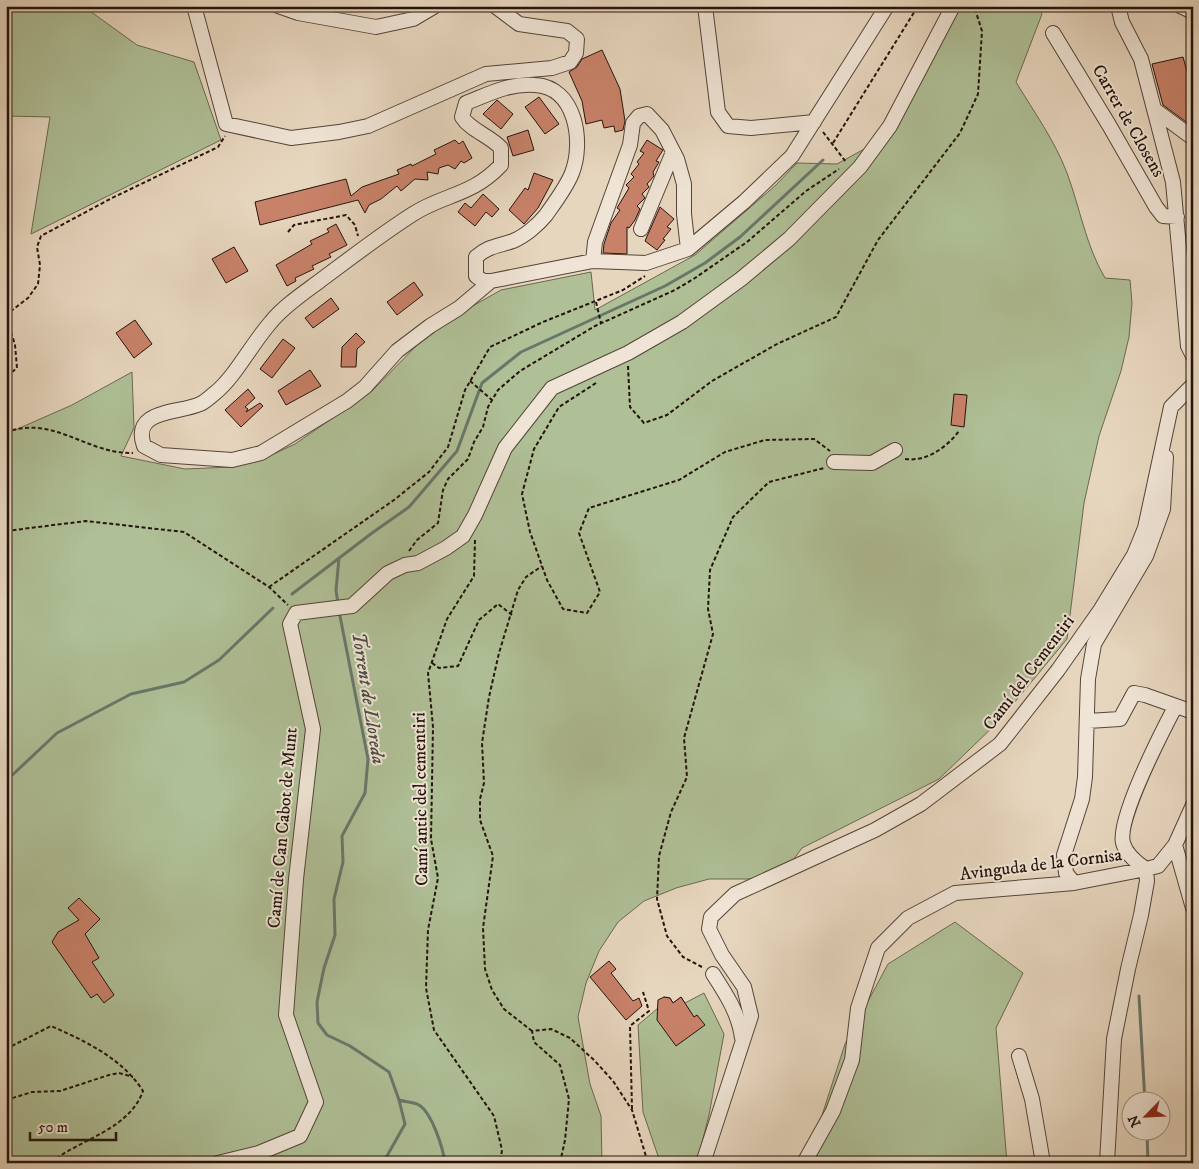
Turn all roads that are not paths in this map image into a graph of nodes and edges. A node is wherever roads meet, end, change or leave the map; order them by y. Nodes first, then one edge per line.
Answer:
1 (194, 6) edge
2 (278, 6) edge
3 (435, 6) edge
4 (495, 6) edge
5 (705, 6) edge
6 (887, 6) edge
7 (953, 6) edge
8 (1118, 6) edge
9 (1180, 6) edge
10 (1193, 12) edge
11 (1053, 33) dead end
12 (1155, 110) junction
13 (814, 122) junction
14 (1193, 138) edge
15 (673, 152) junction
16 (1177, 217) junction
17 (641, 229) dead end
18 (688, 249) junction
19 (593, 261) junction
20 (491, 282) junction
21 (1193, 356) edge
22 (1193, 385) edge
23 (1167, 426) junction
24 (900, 454) road end
25 (834, 462) road end
26 (1175, 706) junction
27 (1193, 712) edge
28 (1088, 721) junction
29 (1193, 805) edge
30 (1176, 845) junction
31 (1146, 869) junction
32 (1074, 883) junction
33 (1193, 908) edge
34 (713, 974) road end
35 (743, 1044) junction
36 (1019, 1056) dead end
37 (218, 1163) edge
38 (703, 1163) edge
39 (804, 1163) edge
40 (1043, 1163) edge
41 (1106, 1163) edge

1 - 4 street
2 - 3 street
5 - 13 street
6 - 13 street
7 - 37 street, Camí de Can Cabot de Munt
8 - 12 street, Carrer de Closens
9 - 10 street
11 - 16 street, Carrer de Closens
12 - 14 street
12 - 16 street, Carrer de Closens
13 - 18 street
15 - 17 street
15 - 18 street
15 - 19 street
16 - 21 street, Carrer de Closens
18 - 19 street
19 - 20 street
20 - 20 street
22 - 23 street, Camí del Cementiri
23 - 28 street
23 - 35 street, Camí del Cementiri
24 - 25 street
26 - 27 street
26 - 28 street
26 - 31 street
28 - 32 street
29 - 30 street, Avinguda de la Cornisa
30 - 31 street, Avinguda de la Cornisa
30 - 33 street
31 - 32 street, Avinguda de la Cornisa
31 - 41 street
32 - 39 street, Avinguda de la Cornisa
34 - 35 street
35 - 38 street, Camí del Cementiri
36 - 40 street

